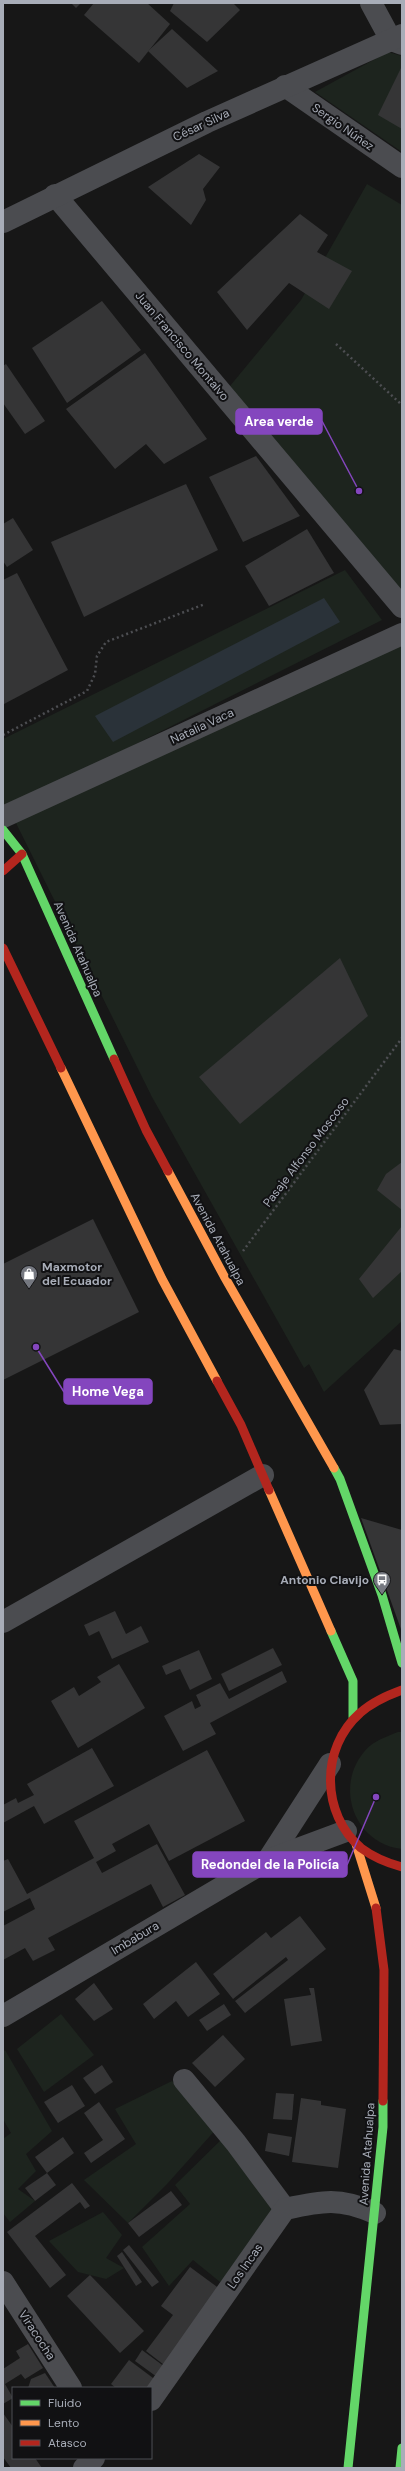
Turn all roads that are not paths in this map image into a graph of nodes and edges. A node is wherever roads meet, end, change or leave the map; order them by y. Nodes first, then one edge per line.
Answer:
1 (371, 3) edge
2 (398, 40) edge
3 (285, 86) junction
4 (402, 167) edge
5 (55, 195) junction
6 (3, 222) edge
7 (402, 607) edge
8 (402, 634) edge
9 (3, 817) edge
10 (3, 830) edge
11 (22, 854) junction
12 (3, 871) edge
13 (3, 948) edge
14 (263, 1475) junction
15 (3, 1622) edge
16 (402, 1663) edge
17 (402, 1690) edge
18 (353, 1717) junction
19 (330, 1764) junction
20 (351, 1837) junction
21 (268, 1860) junction
22 (402, 1866) edge
23 (3, 2016) edge
24 (184, 2080) dead end
25 (285, 2209) junction
26 (375, 2213) junction
27 (3, 2282) edge
28 (70, 2387) edge
29 (152, 2399) edge
30 (402, 2448) edge
31 (93, 2459) edge
32 (84, 2468) edge
33 (348, 2468) edge
34 (400, 2468) edge

1 - 2 street
2 - 3 street, César Silva
3 - 4 street, Sergio Núñez
3 - 5 street, César Silva
5 - 6 street, César Silva
5 - 7 street, Juan Francisco Montalvo
8 - 9 street, Natalia Vaca
10 - 11 main road, Avenida Atahualpa
11 - 12 main road
11 - 16 main road, Avenida Atahualpa
13 - 14 main road
14 - 15 street
14 - 18 main road
17 - 18 main road, Avenida Atahualpa
18 - 19 main road, Avenida Atahualpa
19 - 20 main road, Avenida Atahualpa
19 - 21 street, Imbabura
20 - 21 street, Imbabura
20 - 22 main road
20 - 26 main road, Avenida Atahualpa
21 - 23 street, Imbabura
24 - 25 street
25 - 26 street
25 - 29 street, Los Incas
26 - 33 main road, Avenida Atahualpa
27 - 28 street, Viracocha
30 - 34 main road
31 - 32 street

